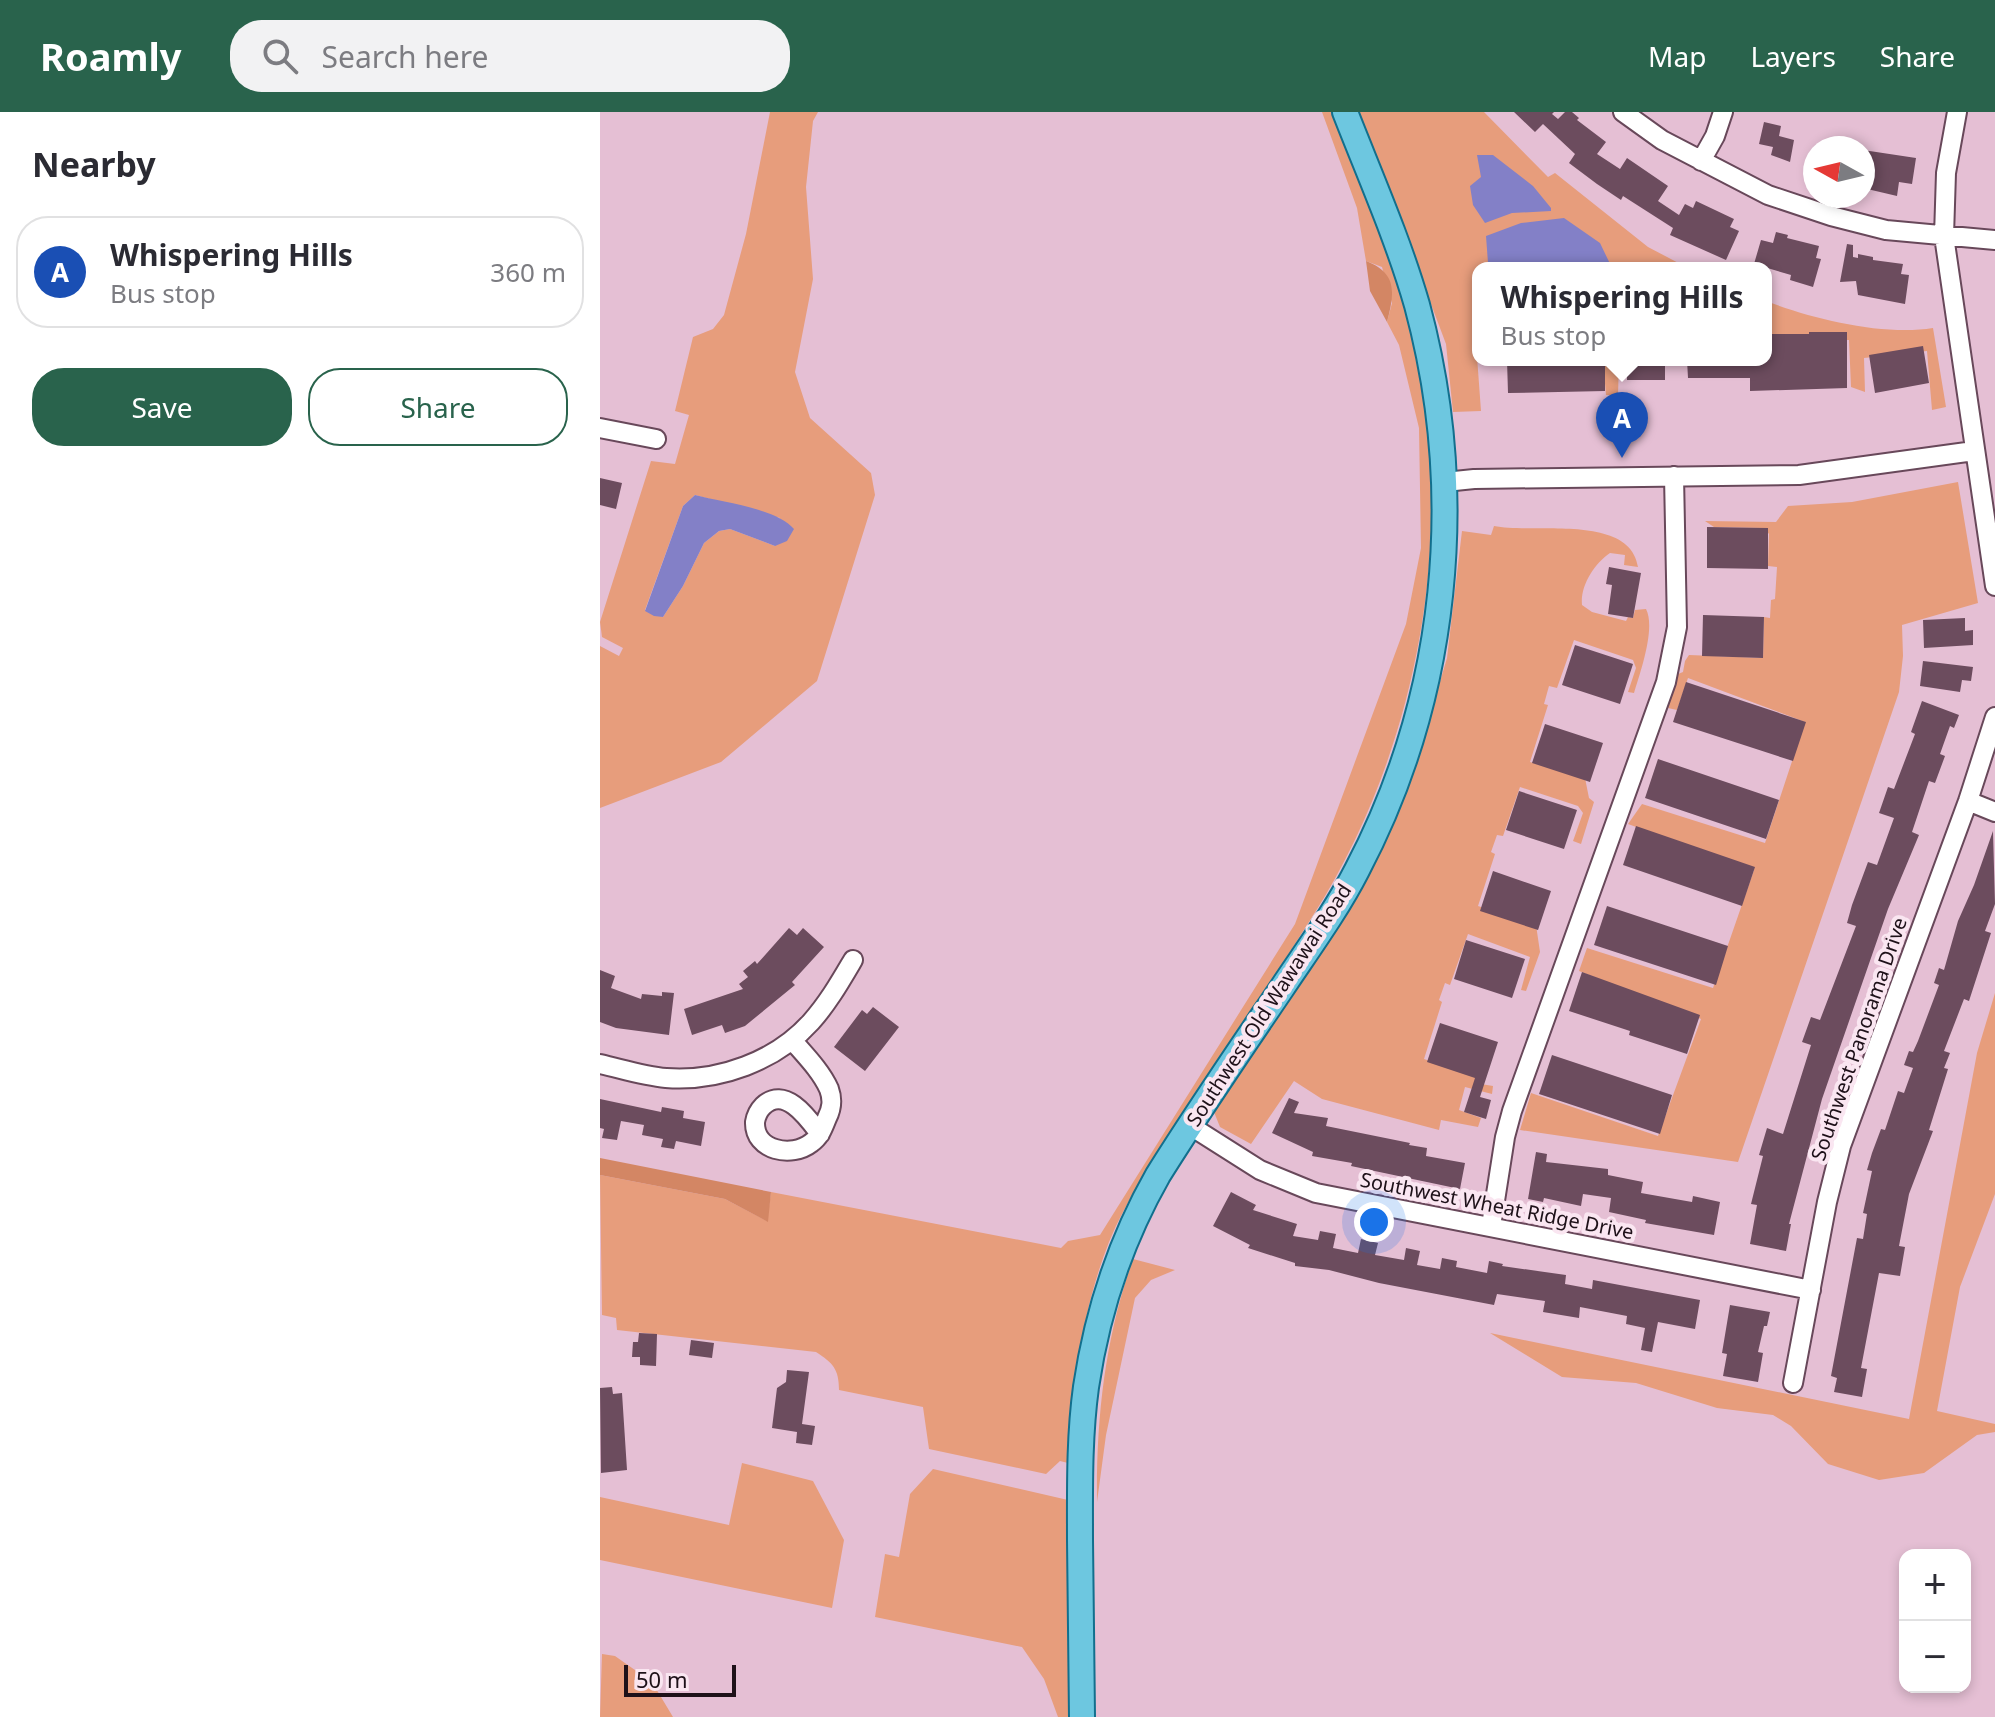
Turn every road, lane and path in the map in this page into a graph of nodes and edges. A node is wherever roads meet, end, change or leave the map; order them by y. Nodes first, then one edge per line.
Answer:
1 (1345, 112) edge
2 (1623, 112) edge
3 (1723, 112) edge
4 (1957, 112) edge
5 (1701, 161) junction
6 (1944, 236) junction
7 (1995, 240) edge
8 (600, 428) edge
9 (656, 439) dead end
10 (1974, 451) junction
11 (1674, 476) junction
12 (1445, 482) junction
13 (1995, 586) edge
14 (1995, 717) edge
15 (1968, 801) junction
16 (1995, 812) edge
17 (853, 960) dead end
18 (792, 1040) junction
19 (600, 1064) edge
20 (1189, 1125) junction
21 (820, 1134) dead end
22 (1491, 1226) junction
23 (1811, 1290) junction
24 (1793, 1383) dead end
25 (1082, 1717) edge

1 - 12 main road, Southwest Old Wawawai Road
2 - 5 street
3 - 5 street
4 - 6 street
5 - 6 street
6 - 7 street
6 - 10 street
8 - 9 street
10 - 11 street
10 - 13 street
11 - 12 street
11 - 22 street
12 - 20 main road, Southwest Old Wawawai Road
14 - 15 street, Southwest Panorama Drive
15 - 16 street
15 - 23 street, Southwest Panorama Drive
17 - 18 street
18 - 19 street
18 - 21 street
20 - 22 street, Southwest Wheat Ridge Drive
20 - 25 main road, Southwest Old Wawawai Road
22 - 23 street, Southwest Wheat Ridge Drive
23 - 24 street, Southwest Panorama Drive

